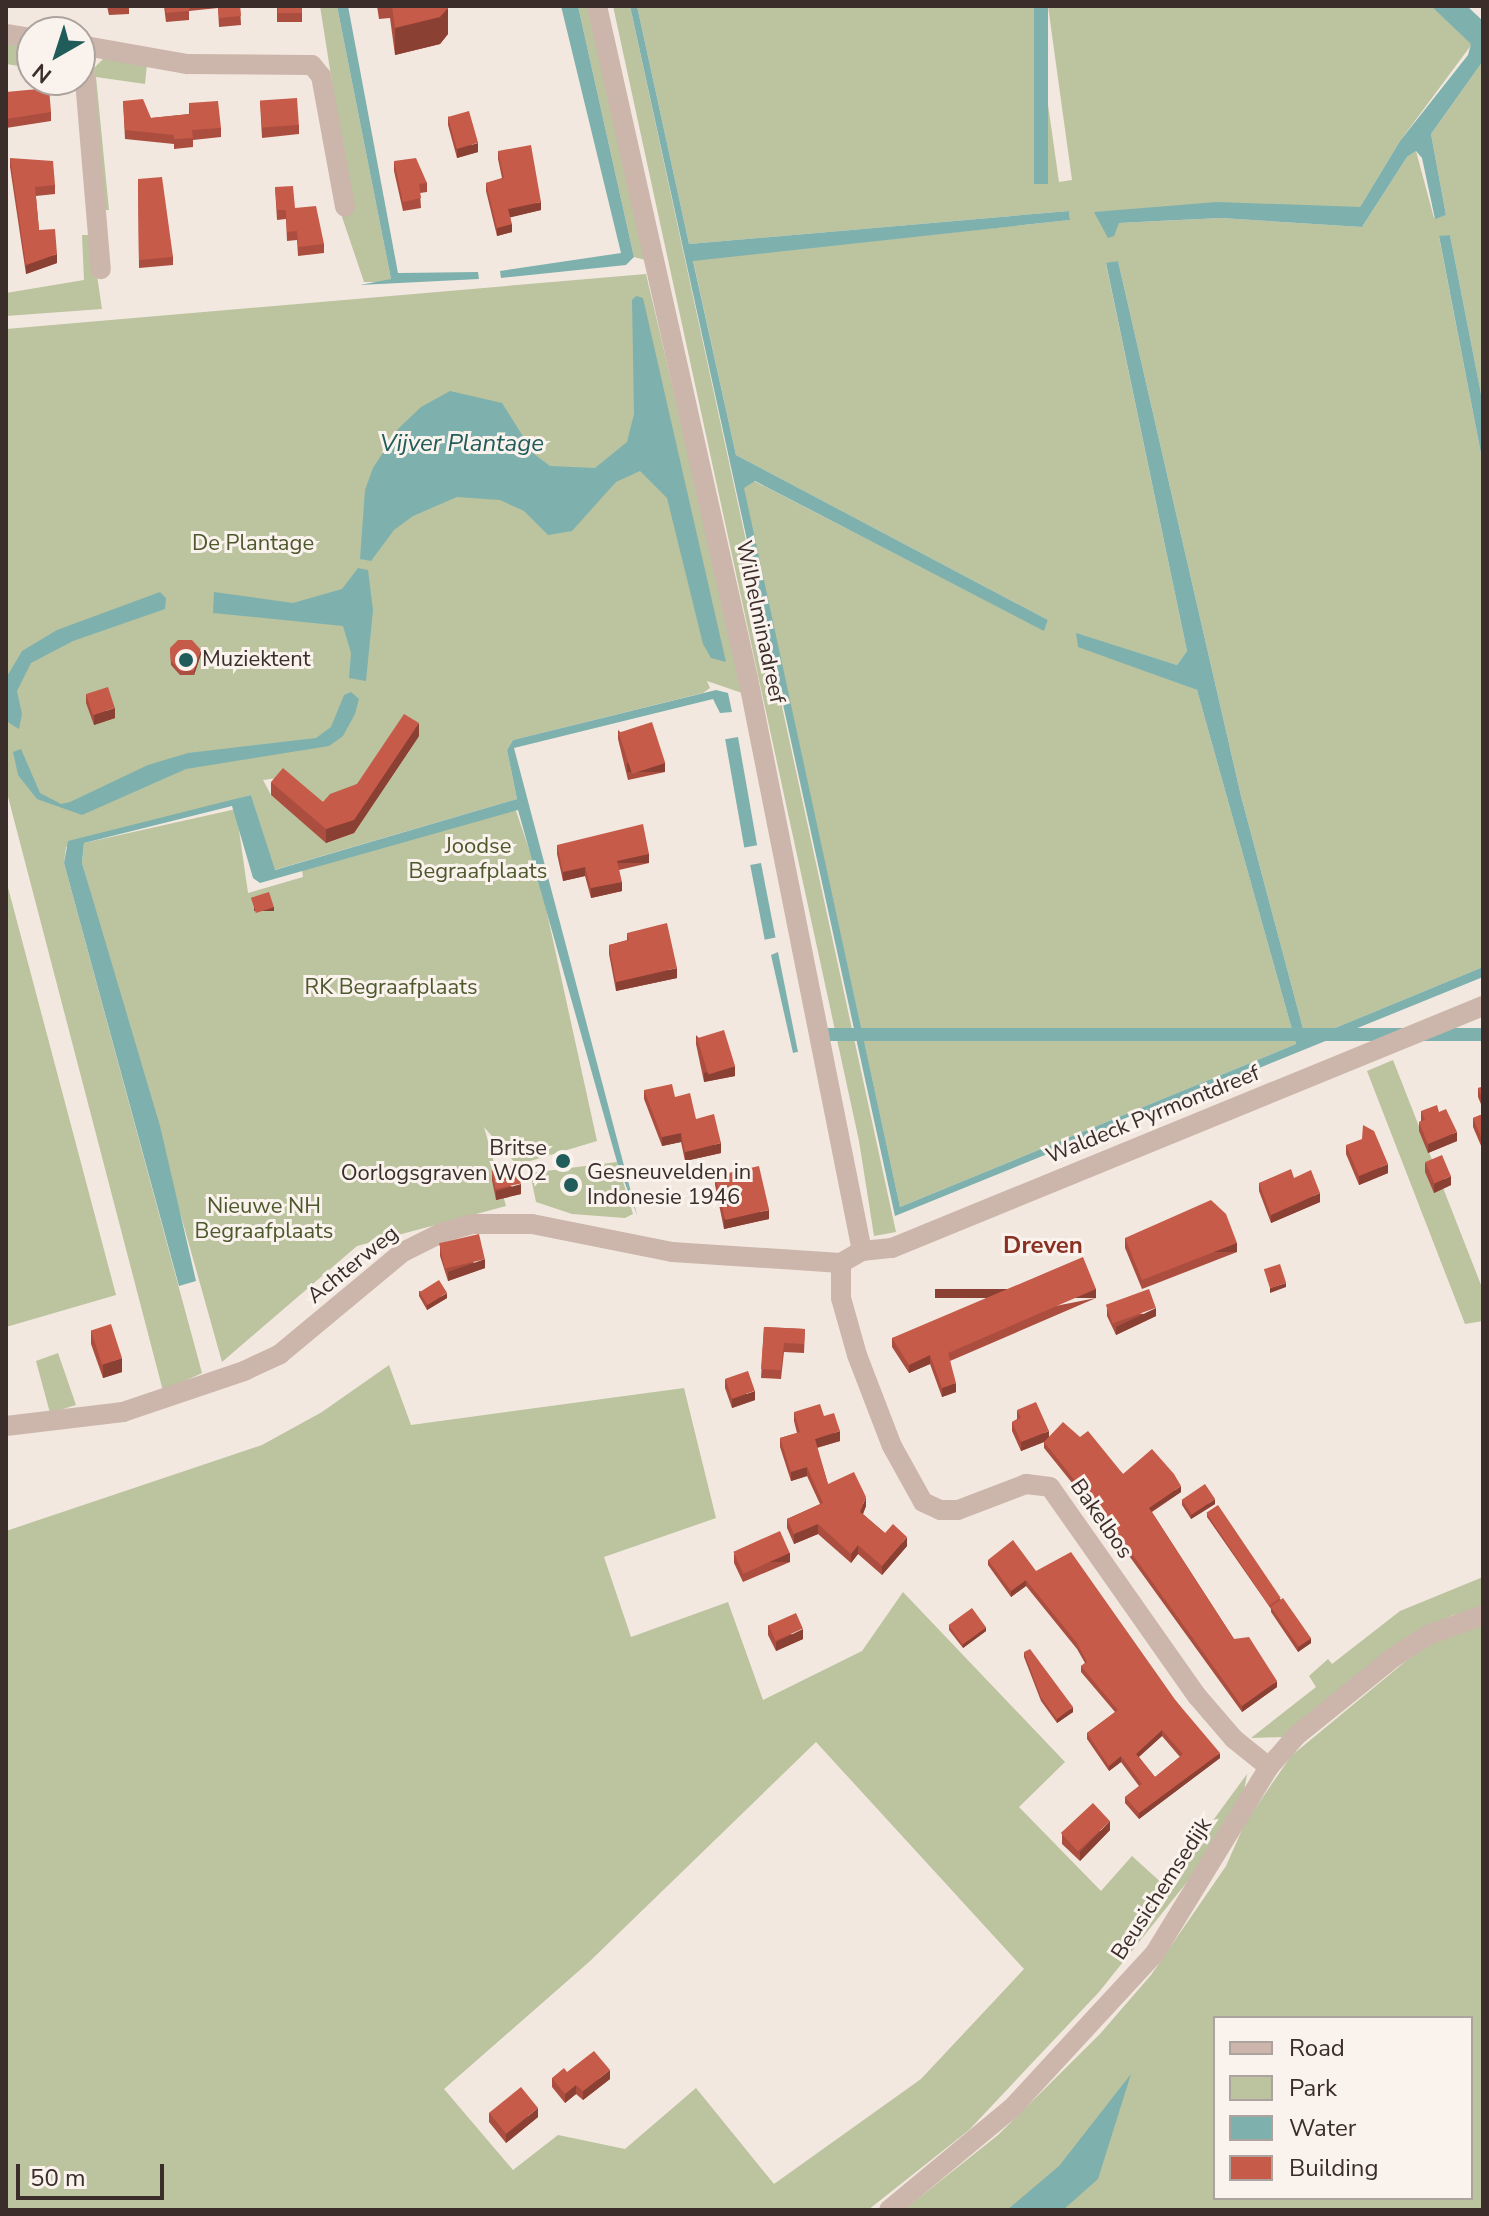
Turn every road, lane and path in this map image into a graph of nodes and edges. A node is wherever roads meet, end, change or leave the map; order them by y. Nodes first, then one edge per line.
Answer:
1 (597, 6) edge
2 (96, 48) edge
3 (86, 96) edge
4 (345, 207) dead end
5 (101, 269) dead end
6 (1483, 1006) edge
7 (862, 1251) junction
8 (841, 1263) junction
9 (6, 1426) edge
10 (1483, 1615) edge
11 (1269, 1767) junction
12 (889, 2210) edge

1 - 7 street, Wilhelminadreef
2 - 4 street
3 - 5 street
6 - 7 street, Waldeck Pyrmontdreef
7 - 8 street, Waldeck Pyrmontdreef
8 - 9 street, Achterweg
8 - 11 street, Bakelbos
10 - 11 street, Beusichemsedijk
11 - 12 street, Beusichemsedijk

